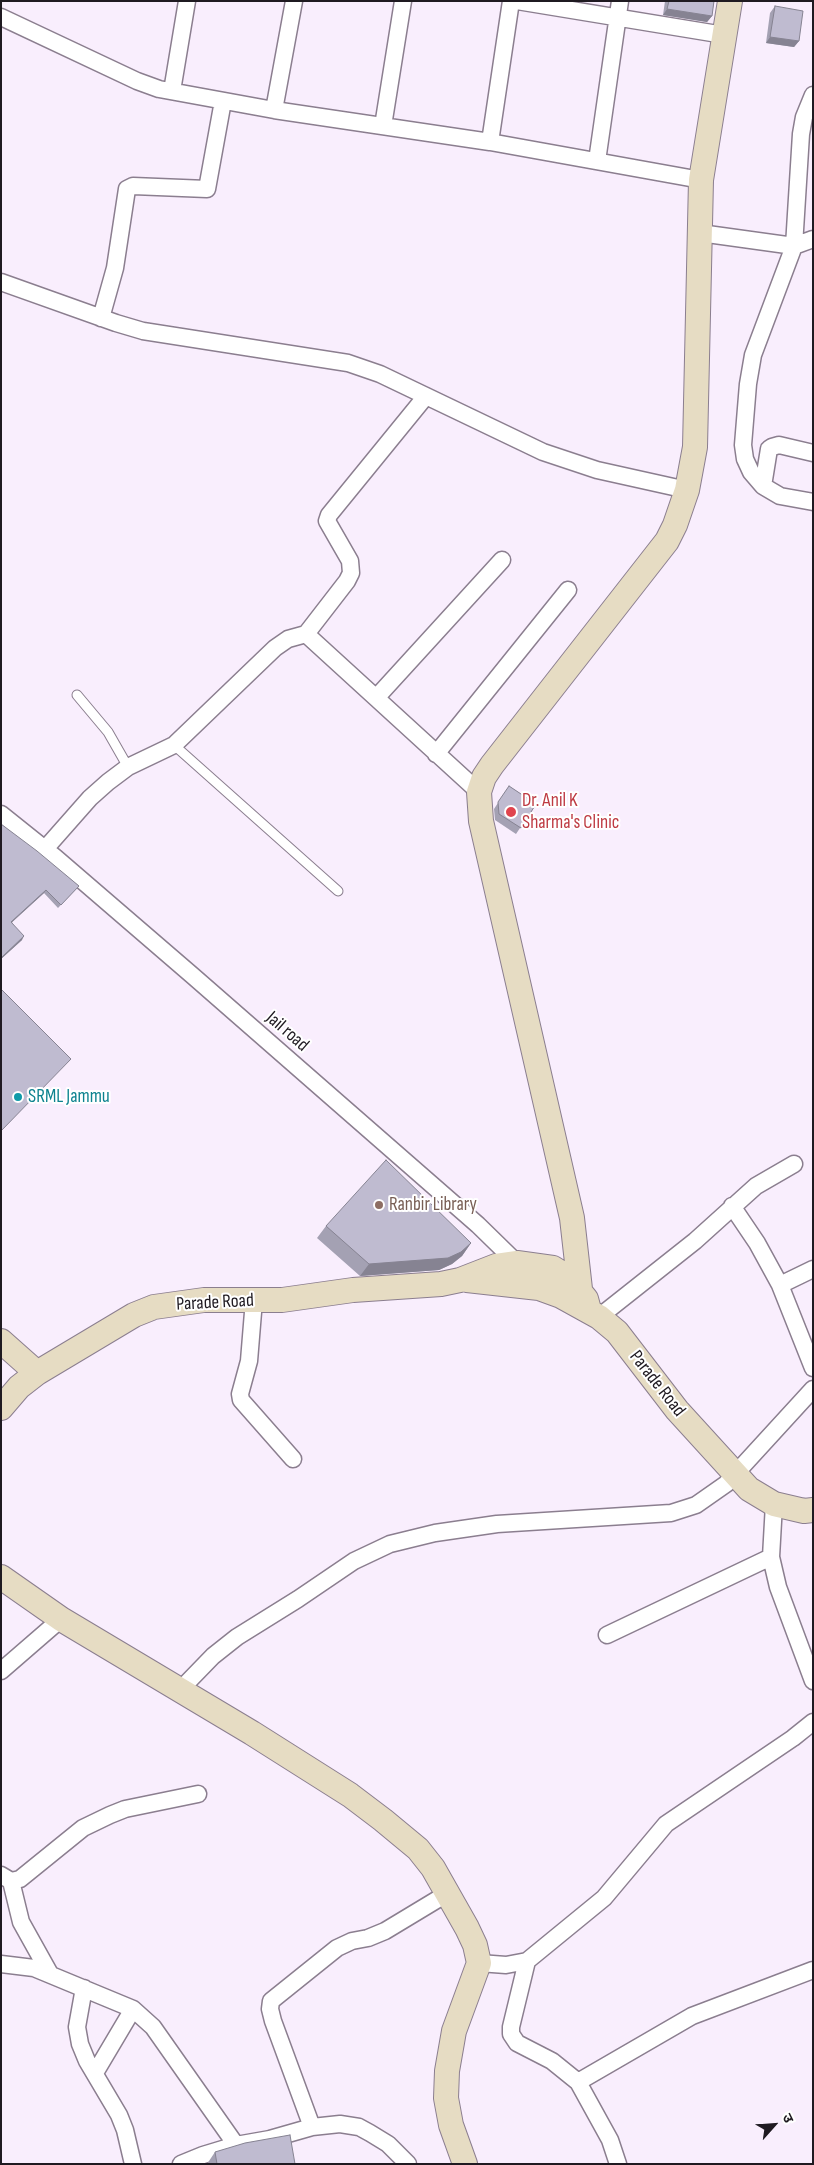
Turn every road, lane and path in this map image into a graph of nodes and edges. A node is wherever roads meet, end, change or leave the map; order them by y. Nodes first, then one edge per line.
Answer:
1 (187, 1) edge
2 (294, 1) edge
3 (403, 1) edge
4 (511, 1) edge
5 (517, 1) edge
6 (730, 1) edge
7 (619, 9) edge
8 (1, 17) edge
9 (724, 35) junction
10 (172, 91) junction
11 (813, 95) edge
12 (223, 101) junction
13 (274, 110) junction
14 (383, 126) junction
15 (490, 142) junction
16 (597, 161) junction
17 (701, 180) junction
18 (700, 234) junction
19 (813, 239) edge
20 (794, 246) junction
21 (1, 282) edge
22 (101, 318) junction
23 (426, 396) junction
24 (813, 453) edge
25 (763, 486) junction
26 (687, 490) junction
27 (813, 502) edge
28 (502, 560) dead end
29 (568, 590) dead end
30 (306, 634) junction
31 (77, 695) dead end
32 (376, 698) junction
33 (174, 745) junction
34 (436, 754) junction
35 (128, 767) junction
36 (479, 792) junction
37 (1, 814) edge
38 (45, 849) junction
39 (338, 891) dead end
40 (794, 1164) dead end
41 (732, 1206) junction
42 (517, 1263) junction
43 (813, 1269) edge
44 (460, 1280) junction
45 (780, 1285) junction
46 (539, 1288) junction
47 (580, 1289) junction
48 (254, 1300) junction
49 (594, 1314) junction
50 (1, 1341) edge
51 (813, 1368) edge
52 (38, 1373) junction
53 (813, 1389) edge
54 (1, 1408) edge
55 (293, 1459) dead end
56 (732, 1468) junction
57 (813, 1499) edge
58 (774, 1504) junction
59 (813, 1510) edge
60 (771, 1557) junction
61 (1, 1577) edge
62 (61, 1619) junction
63 (607, 1635) dead end
64 (1, 1671) edge
65 (813, 1681) edge
66 (180, 1690) junction
67 (813, 1722) edge
68 (198, 1794) dead end
69 (6, 1878) edge
70 (448, 1893) junction
71 (527, 1961) junction
72 (479, 1963) junction
73 (1, 1964) edge
74 (813, 1970) edge
75 (50, 1974) junction
76 (84, 1988) junction
77 (133, 2009) junction
78 (95, 2073) junction
79 (578, 2082) junction
80 (312, 2127) junction
81 (236, 2144) junction
82 (133, 2164) edge
83 (181, 2164) edge
84 (408, 2164) edge
85 (464, 2164) edge
86 (618, 2164) edge

1 - 10 street
2 - 13 street
3 - 14 street
4 - 15 street
5 - 7 street
6 - 9 main road
7 - 9 street
7 - 16 street
8 - 10 street
9 - 17 main road
10 - 12 street
11 - 20 street
12 - 13 street
12 - 22 street
13 - 14 street
14 - 15 street
15 - 16 street
16 - 17 street
17 - 18 main road
18 - 20 street
18 - 26 main road
19 - 20 street
20 - 25 street
21 - 22 street
22 - 23 street
23 - 26 street
23 - 30 street
24 - 25 street
25 - 27 street
26 - 36 main road
28 - 32 street
29 - 34 street
30 - 32 street
30 - 33 street
31 - 35 lane
32 - 34 street
33 - 35 street
33 - 39 lane
34 - 36 street
35 - 38 street
36 - 47 main road
37 - 38 street, Jail road
38 - 42 street, Jail road
40 - 41 street
41 - 45 street
41 - 49 street
42 - 44 main road, Parade Road
42 - 46 street, Jail road
42 - 47 main road, Parade Road
43 - 45 street
44 - 46 main road, Parade Road
44 - 48 main road, Parade Road
45 - 51 street
46 - 49 main road, Parade Road
47 - 49 main road, Parade Road
48 - 52 main road, Parade Road
48 - 55 street
49 - 56 main road, Parade Road
50 - 52 main road
52 - 54 main road, Parade Road
53 - 56 street
56 - 57 main road, Parade Road
56 - 58 main road, Parade Road
56 - 66 street
58 - 59 main road, Parade Road
58 - 60 street
60 - 63 street
60 - 65 street
61 - 62 main road
62 - 64 street
62 - 66 main road
66 - 70 main road
67 - 71 street
68 - 69 street
69 - 75 street
70 - 72 main road
70 - 80 street
71 - 72 street
71 - 79 street
72 - 85 main road
73 - 75 street
74 - 79 street
75 - 76 street
76 - 77 street
76 - 78 street
77 - 78 street
77 - 81 street
78 - 82 street
79 - 86 street
80 - 81 street
80 - 84 street
81 - 83 street

